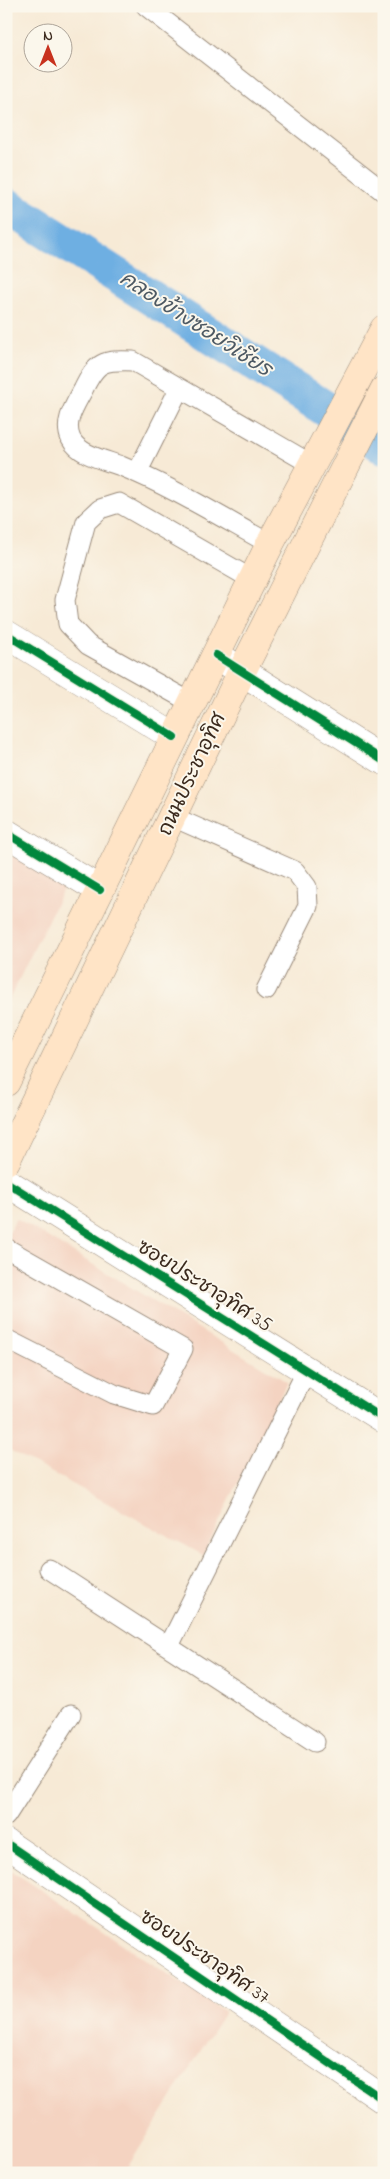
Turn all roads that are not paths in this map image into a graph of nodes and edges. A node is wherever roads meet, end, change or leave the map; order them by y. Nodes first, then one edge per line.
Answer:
1 (146, 6) edge
2 (384, 192) edge
3 (384, 329) edge
4 (179, 389) junction
5 (379, 398) edge
6 (311, 464) junction
7 (137, 473) junction
8 (270, 544) junction
9 (253, 580) junction
10 (6, 634) edge
11 (216, 655) junction
12 (242, 672) junction
13 (192, 703) junction
14 (174, 738) junction
15 (384, 761) edge
16 (173, 817) junction
17 (6, 833) edge
18 (100, 890) junction
19 (266, 990) dead end
20 (6, 1082) edge
21 (6, 1161) edge
22 (6, 1182) edge
23 (6, 1248) edge
24 (6, 1339) edge
25 (307, 1370) junction
26 (384, 1419) edge
27 (48, 1569) dead end
28 (169, 1646) junction
29 (71, 1714) dead end
30 (315, 1742) dead end
31 (6, 1816) edge
32 (6, 1843) edge
33 (384, 2100) edge

1 - 2 lane
3 - 6 main road, ถนนประชาอุทิศ
4 - 6 lane
4 - 7 lane
4 - 7 lane
5 - 12 main road, ถนนประชาอุทิศ
6 - 8 main road, ถนนประชาอุทิศ
7 - 8 lane
8 - 9 main road, ถนนประชาอุทิศ
9 - 11 main road, ถนนประชาอุทิศ
9 - 13 lane
10 - 14 street
11 - 12 street
11 - 13 main road, ถนนประชาอุทิศ
12 - 15 street
12 - 16 main road, ถนนประชาอุทิศ
13 - 14 main road, ถนนประชาอุทิศ
14 - 18 main road, ถนนประชาอุทิศ
16 - 19 lane
16 - 21 main road, ถนนประชาอุทิศ
17 - 18 street
18 - 20 main road, ถนนประชาอุทิศ
22 - 25 street, ซอยประชาอุทิศ 35
23 - 24 lane
25 - 26 street, ซอยประชาอุทิศ 35
25 - 28 lane
27 - 28 lane
28 - 30 lane
29 - 31 lane
32 - 33 street, ซอยประชาอุทิศ 37

